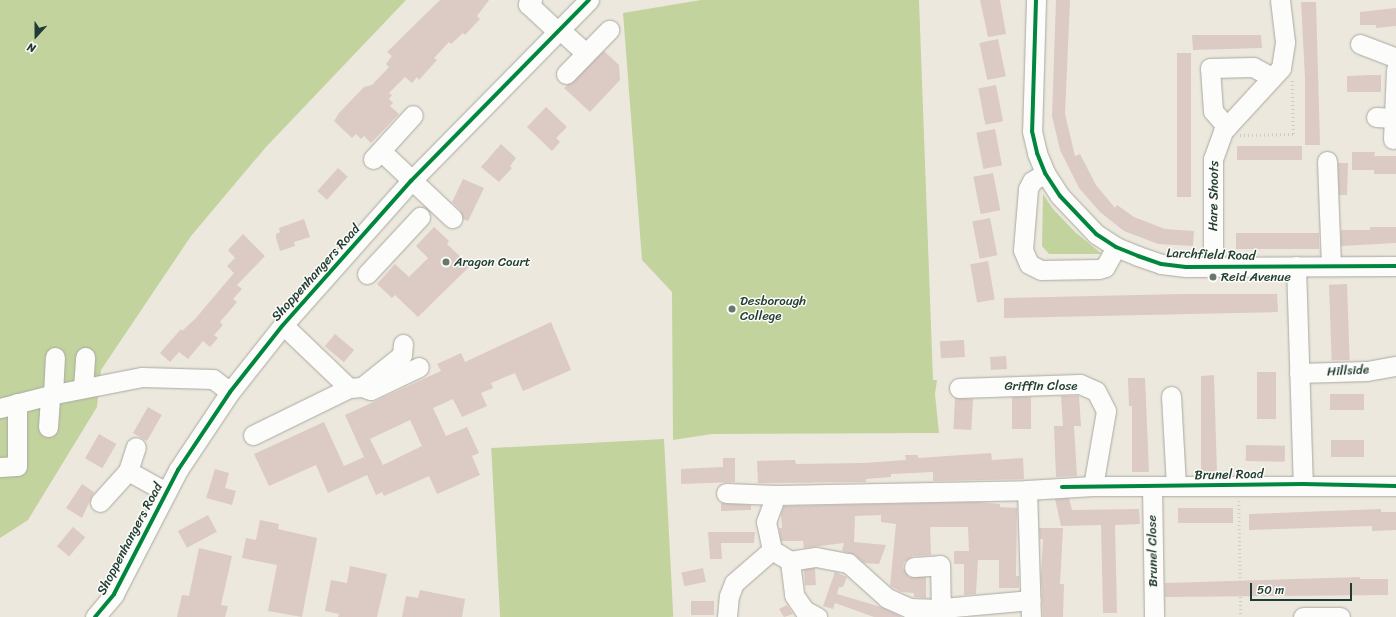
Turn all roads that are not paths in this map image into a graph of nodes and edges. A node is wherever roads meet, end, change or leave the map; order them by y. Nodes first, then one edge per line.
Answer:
1 (532, 0) edge
2 (589, 0) edge
3 (1036, 0) edge
4 (1280, 0) edge
5 (558, 30) junction
6 (609, 30) dead end
7 (1360, 44) dead end
8 (586, 53) junction
9 (1396, 58) edge
10 (1396, 69) edge
11 (1277, 71) junction
12 (566, 74) dead end
13 (413, 115) dead end
14 (1224, 131) junction
15 (1393, 139) dead end
16 (1327, 161) dead end
17 (1045, 173) junction
18 (411, 181) junction
19 (420, 217) dead end
20 (378, 218) junction
21 (452, 218) dead end
22 (401, 238) junction
23 (1116, 247) junction
24 (1296, 266) junction
25 (1331, 266) junction
26 (1396, 266) edge
27 (1213, 267) junction
28 (367, 274) dead end
29 (283, 325) junction
30 (403, 344) dead end
31 (55, 357) dead end
32 (85, 357) dead end
33 (1396, 366) edge
34 (420, 367) dead end
35 (1299, 374) junction
36 (83, 388) junction
37 (356, 388) junction
38 (959, 388) dead end
39 (230, 392) junction
40 (51, 394) junction
41 (1171, 396) dead end
42 (9, 405) edge
43 (48, 427) dead end
44 (253, 435) dead end
45 (136, 447) dead end
46 (9, 467) edge
47 (128, 471) junction
48 (1303, 484) junction
49 (1093, 486) junction
50 (1152, 486) junction
51 (1176, 486) junction
52 (1396, 486) edge
53 (1028, 490) junction
54 (166, 492) junction
55 (726, 493) dead end
56 (776, 494) junction
57 (100, 502) dead end
58 (772, 550) junction
59 (790, 561) junction
60 (914, 567) dead end
61 (941, 608) junction
62 (1031, 609) edge
63 (95, 617) edge
64 (727, 617) edge
65 (817, 617) edge
66 (1154, 617) edge
67 (1303, 617) edge
68 (1340, 617) edge

1 - 5 street
2 - 5 street, Shoppenhangers Road
3 - 17 street, Larchfield Road
4 - 11 street
5 - 8 street
5 - 18 street, Shoppenhangers Road
6 - 8 street
7 - 9 street
8 - 12 street
10 - 15 street
11 - 14 street, Hare Shoots
11 - 14 street
13 - 18 street
14 - 27 street, Hare Shoots
16 - 25 street
17 - 23 street, Larchfield Road
17 - 23 street
18 - 20 street, Shoppenhangers Road
18 - 21 street
19 - 22 street
20 - 22 street
20 - 29 street, Shoppenhangers Road
22 - 28 street
23 - 27 street, Larchfield Road
24 - 25 street, Larchfield Road
24 - 27 street, Larchfield Road
24 - 35 street
25 - 26 street, Larchfield Road
29 - 37 street
29 - 39 street, Shoppenhangers Road
30 - 37 street
31 - 40 street
32 - 36 street
33 - 35 street, Hillside
34 - 37 street
35 - 48 street
36 - 39 street
36 - 40 street
37 - 44 street
38 - 49 street, Griffin Close
39 - 54 street, Shoppenhangers Road
40 - 42 street
40 - 43 street
41 - 51 street, Brunel Road
42 - 46 street
45 - 47 street
47 - 54 street
47 - 57 street
48 - 51 street, Brunel Road
48 - 52 street, Brunel Road
49 - 50 street, Brunel Road
49 - 53 street, Brunel Road
50 - 51 street, Brunel Road
50 - 66 street, Brunel Close
53 - 56 street, Brunel Road
53 - 62 street
54 - 63 street, Shoppenhangers Road
55 - 56 street, Brunel Road
56 - 58 street
58 - 59 street
58 - 64 street
59 - 61 street
59 - 65 street
60 - 61 street
61 - 62 street
67 - 68 street

